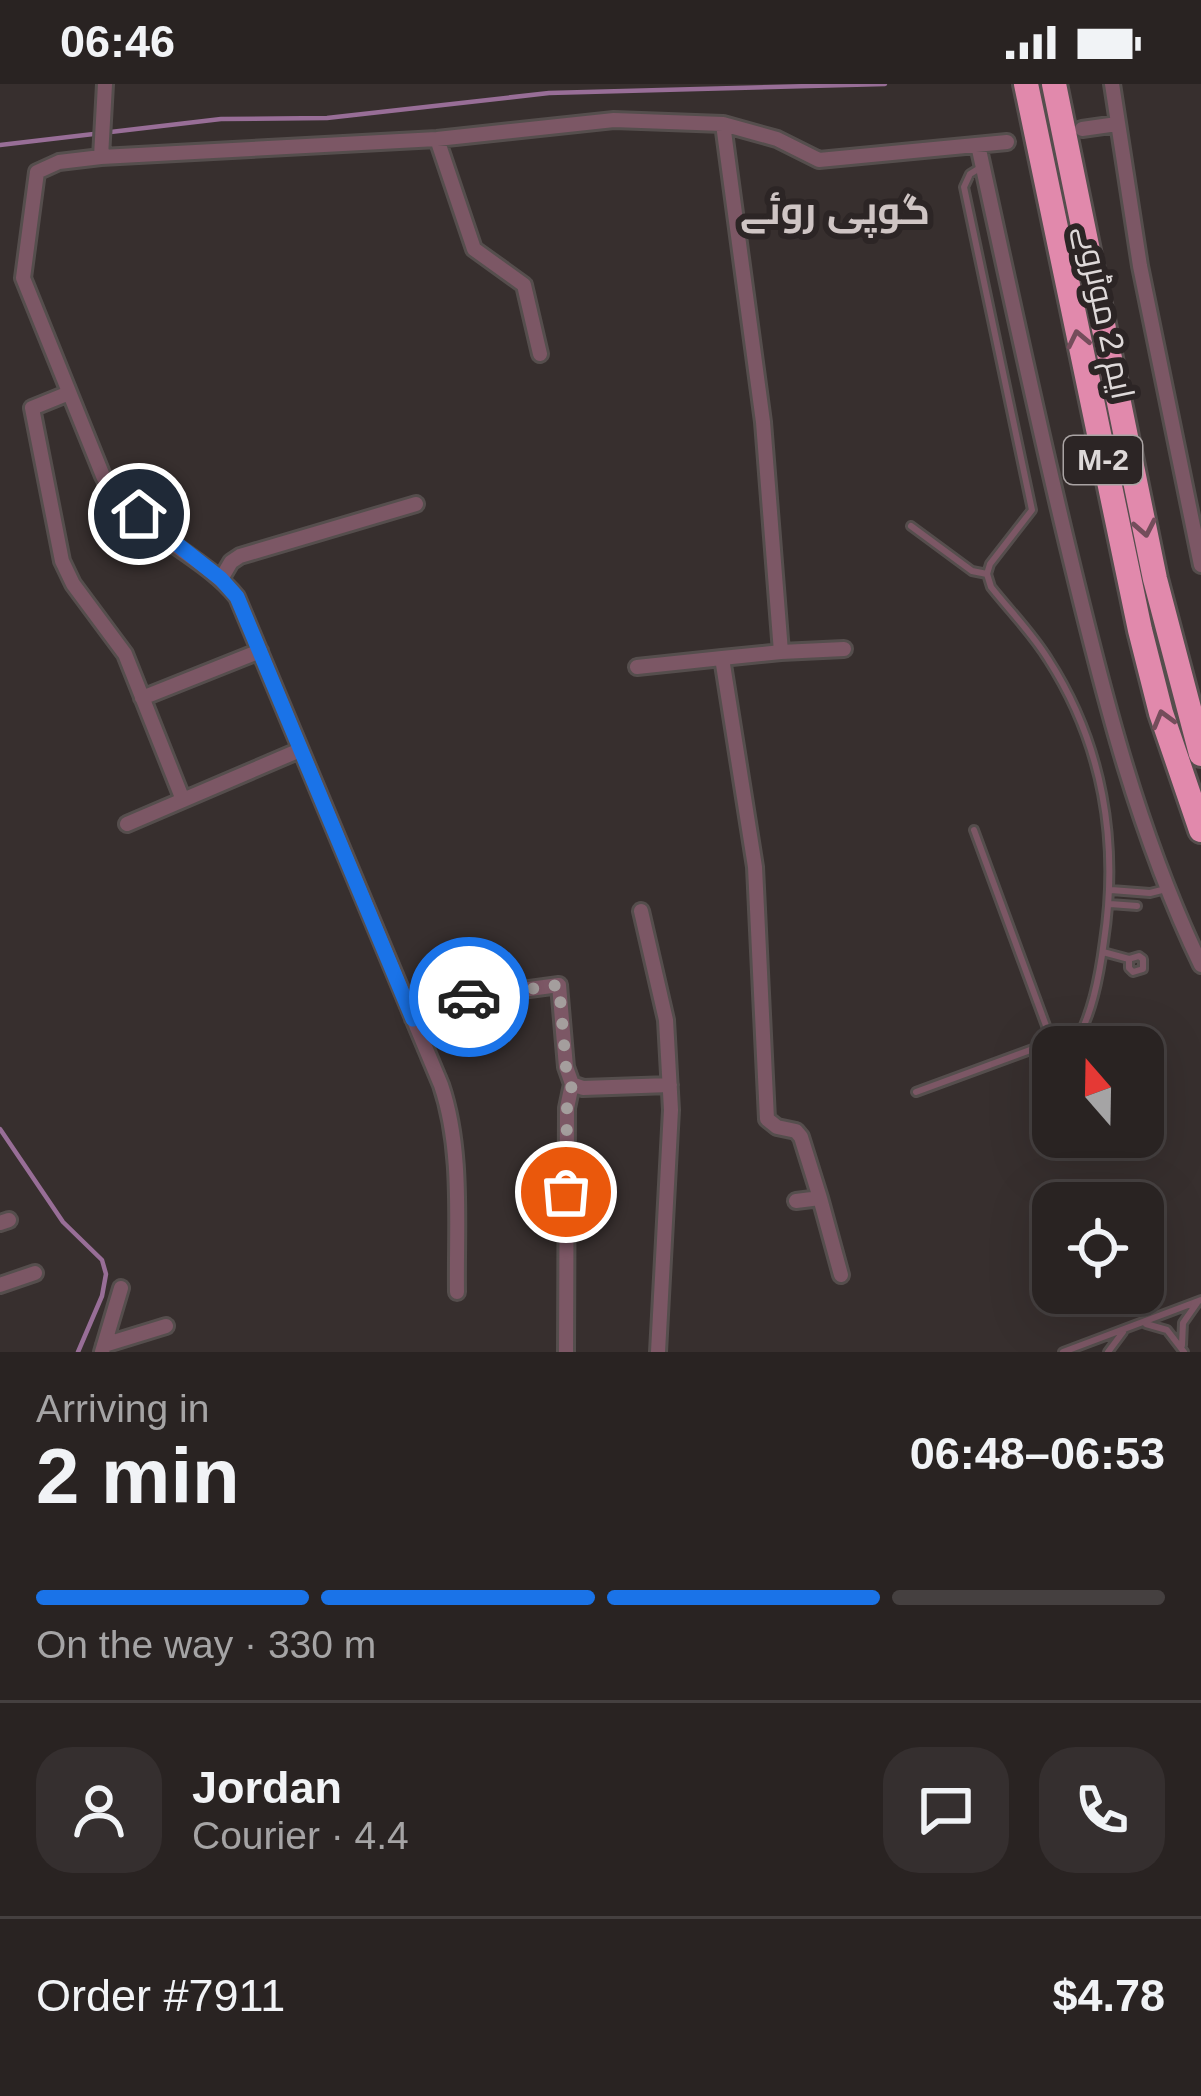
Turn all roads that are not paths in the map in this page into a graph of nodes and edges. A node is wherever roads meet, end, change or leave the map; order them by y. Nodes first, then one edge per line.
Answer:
1 (105, 84) edge
2 (1026, 84) edge
3 (1054, 84) edge
4 (1112, 84) edge
5 (723, 124) junction
6 (1117, 124) junction
7 (1082, 129) dead end
8 (436, 139) junction
9 (1007, 142) dead end
10 (102, 145) junction
11 (979, 145) junction
12 (983, 166) junction
13 (540, 353) dead end
14 (70, 393) junction
15 (416, 504) dead end
16 (911, 526) dead end
17 (1201, 565) edge
18 (987, 574) junction
19 (221, 579) junction
20 (844, 649) dead end
21 (260, 651) junction
22 (781, 652) junction
23 (722, 658) junction
24 (637, 668) dead end
25 (142, 698) junction
26 (300, 750) junction
27 (1201, 754) edge
28 (183, 800) junction
29 (128, 824) dead end
30 (974, 830) dead end
31 (1201, 830) edge
32 (1167, 889) junction
33 (1111, 890) junction
34 (1110, 904) junction
35 (1137, 906) dead end
36 (640, 911) dead end
37 (1103, 952) junction
38 (1130, 958) dead end
39 (1201, 965) edge
40 (413, 1019) junction
41 (1046, 1026) edge
42 (1084, 1026) edge
43 (1032, 1051) edge
44 (572, 1084) junction
45 (670, 1085) junction
46 (916, 1092) dead end
47 (820, 1198) junction
48 (796, 1201) dead end
49 (35, 1273) dead end
50 (841, 1275) dead end
51 (0, 1285) edge
52 (121, 1288) dead end
53 (458, 1292) dead end
54 (1201, 1300) edge
55 (166, 1326) dead end
56 (1131, 1327) junction
57 (103, 1348) edge
58 (1183, 1350) edge
59 (566, 1352) edge
60 (658, 1352) edge
61 (1067, 1352) edge
62 (1108, 1352) edge

1 - 10 street
31 -> 2 highway, ایم 2 موٹروے / M-2
3 -> 27 highway, ایم 2 موٹروے / M-2
4 - 6 street
5 - 8 street
5 - 11 street
5 - 22 street
6 - 7 street
6 - 17 street
8 - 10 street
8 - 13 street
9 - 11 street
10 - 14 street
11 - 12 street
12 - 18 lane
12 - 32 street
14 - 19 street
14 - 25 street
15 - 19 street
16 - 18 lane
18 - 33 lane
19 - 21 street
20 - 22 street
21 - 25 street
21 - 26 street
22 - 23 street
23 - 24 street
23 - 47 street
25 - 28 street
26 - 28 street
26 - 40 street
28 - 29 street
30 - 41 lane
32 - 33 lane
32 - 39 street
33 - 34 lane
34 - 35 lane
34 - 37 lane
36 - 45 street
37 - 38 lane
37 - 42 lane
40 - 44 street
40 - 53 street
43 - 46 lane
44 - 45 street
44 - 59 street
45 - 60 street
47 - 48 street
47 - 50 street
49 - 51 street
52 - 57 street
54 - 56 lane
54 - 58 lane
55 - 57 street
56 - 58 lane
56 - 61 lane
56 - 62 lane

